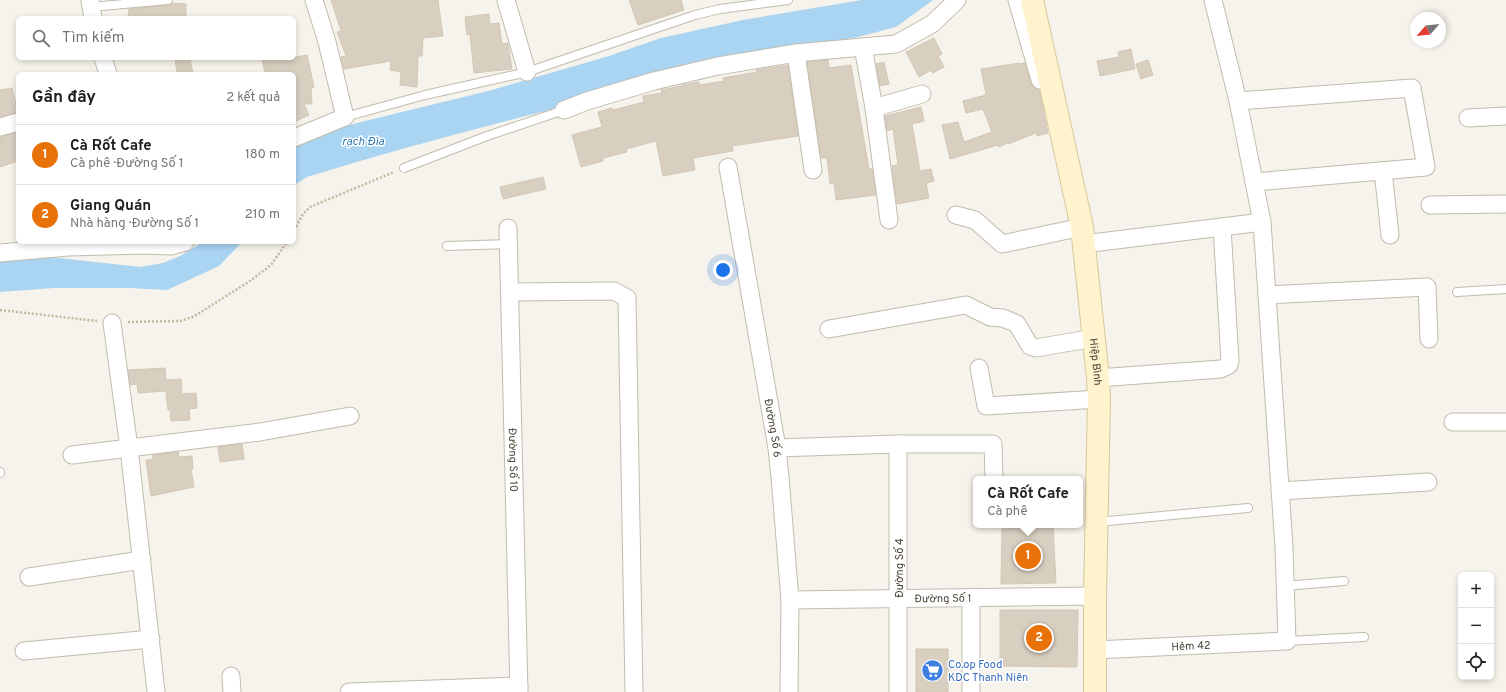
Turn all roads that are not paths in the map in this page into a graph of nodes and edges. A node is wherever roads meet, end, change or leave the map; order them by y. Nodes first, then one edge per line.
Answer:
1 (168, 0) edge
2 (314, 0) edge
3 (506, 0) edge
4 (788, 0) edge
5 (957, 0) edge
6 (1017, 0) edge
7 (1032, 0) edge
8 (1213, 0) edge
9 (92, 8) edge
10 (863, 47) junction
11 (796, 53) junction
12 (104, 60) edge
13 (107, 72) edge
14 (527, 72) junction
15 (922, 94) dead end
16 (1054, 94) junction
17 (1238, 101) junction
18 (874, 108) junction
19 (564, 110) joint
20 (345, 116) junction
21 (1506, 116) edge
22 (1468, 118) dead end
23 (16, 123) edge
24 (0, 127) edge
25 (296, 137) edge
26 (728, 167) dead end
27 (404, 168) road end
28 (812, 170) dead end
29 (1383, 171) junction
30 (1254, 182) junction
31 (1506, 204) edge
32 (1430, 205) dead end
33 (956, 215) dead end
34 (889, 220) dead end
35 (1262, 222) junction
36 (1222, 227) junction
37 (1390, 235) dead end
38 (508, 236) joint
39 (1083, 236) junction
40 (144, 244) edge
41 (178, 244) edge
42 (447, 246) dead end
43 (0, 253) edge
44 (1506, 289) edge
45 (511, 292) junction
46 (1457, 292) dead end
47 (1267, 295) junction
48 (112, 323) road end
49 (830, 329) dead end
50 (1094, 338) junction
51 (1429, 339) dead end
52 (979, 368) dead end
53 (1099, 388) junction
54 (350, 416) dead end
55 (1453, 422) dead end
56 (1506, 422) edge
57 (898, 444) junction
58 (129, 448) junction
59 (776, 448) junction
60 (72, 455) dead end
61 (994, 476) edge
62 (1428, 482) dead end
63 (1280, 491) junction
64 (1248, 508) dead end
65 (1097, 522) junction
66 (142, 560) junction
67 (29, 577) dead end
68 (1344, 581) dead end
69 (1285, 586) junction
70 (1095, 596) junction
71 (971, 597) junction
72 (899, 598) junction
73 (790, 600) junction
74 (1364, 637) dead end
75 (151, 639) junction
76 (1287, 641) junction
77 (1095, 650) junction
78 (24, 651) dead end
79 (519, 689) edge
80 (156, 692) edge
81 (349, 692) edge
82 (634, 692) edge
83 (789, 692) edge
84 (898, 692) edge
85 (971, 692) edge
86 (1095, 692) edge

1 - 9 lane
2 - 20 street
3 - 14 street
4 - 14 lane
5 - 10 street
6 - 16 street
7 - 16 main road, Hiệp Bình
8 - 17 street
10 - 11 street
10 - 18 street
11 - 19 street
11 - 28 street
12 - 13 street
14 - 20 lane
15 - 18 street
16 - 39 main road, Hiệp Bình
17 - 29 street
17 - 30 street
18 - 34 street
19 - 27 lane
20 - 25 street
21 - 22 street
23 - 24 street
26 - 59 street, Đường Số 6
29 - 30 street
29 - 37 street
30 - 35 street
31 - 32 street
33 - 39 street
35 - 36 street
35 - 47 street
36 - 39 street
36 - 53 street
38 - 42 lane
38 - 45 street, Đường Số 10
39 - 50 main road, Hiệp Bình
40 - 41 street
40 - 43 street
44 - 46 lane
45 - 79 street, Đường Số 10
45 - 82 street
47 - 51 street
47 - 63 street
48 - 58 street
49 - 50 street
50 - 53 main road, Hiệp Bình
52 - 53 street
53 - 65 main road, Hiệp Bình
54 - 58 street
55 - 56 street
57 - 59 street
57 - 61 street
57 - 72 street, Đường Số 4
58 - 60 street
58 - 66 street
59 - 73 street, Đường Số 6
62 - 63 street
63 - 69 street
64 - 65 lane
65 - 70 main road, Hiệp Bình
66 - 67 street
66 - 75 street
68 - 69 lane
69 - 76 street
70 - 71 street, Đường Số 1
70 - 77 main road, Hiệp Bình
71 - 72 street, Đường Số 1
71 - 85 street
72 - 73 street, Đường Số 1
72 - 84 street, Đường Số 4
73 - 83 street, Đường Số 6
74 - 76 lane
75 - 78 street
75 - 80 street
76 - 77 street, Hẻm 42
77 - 86 main road, Hiệp Bình
79 - 81 street

